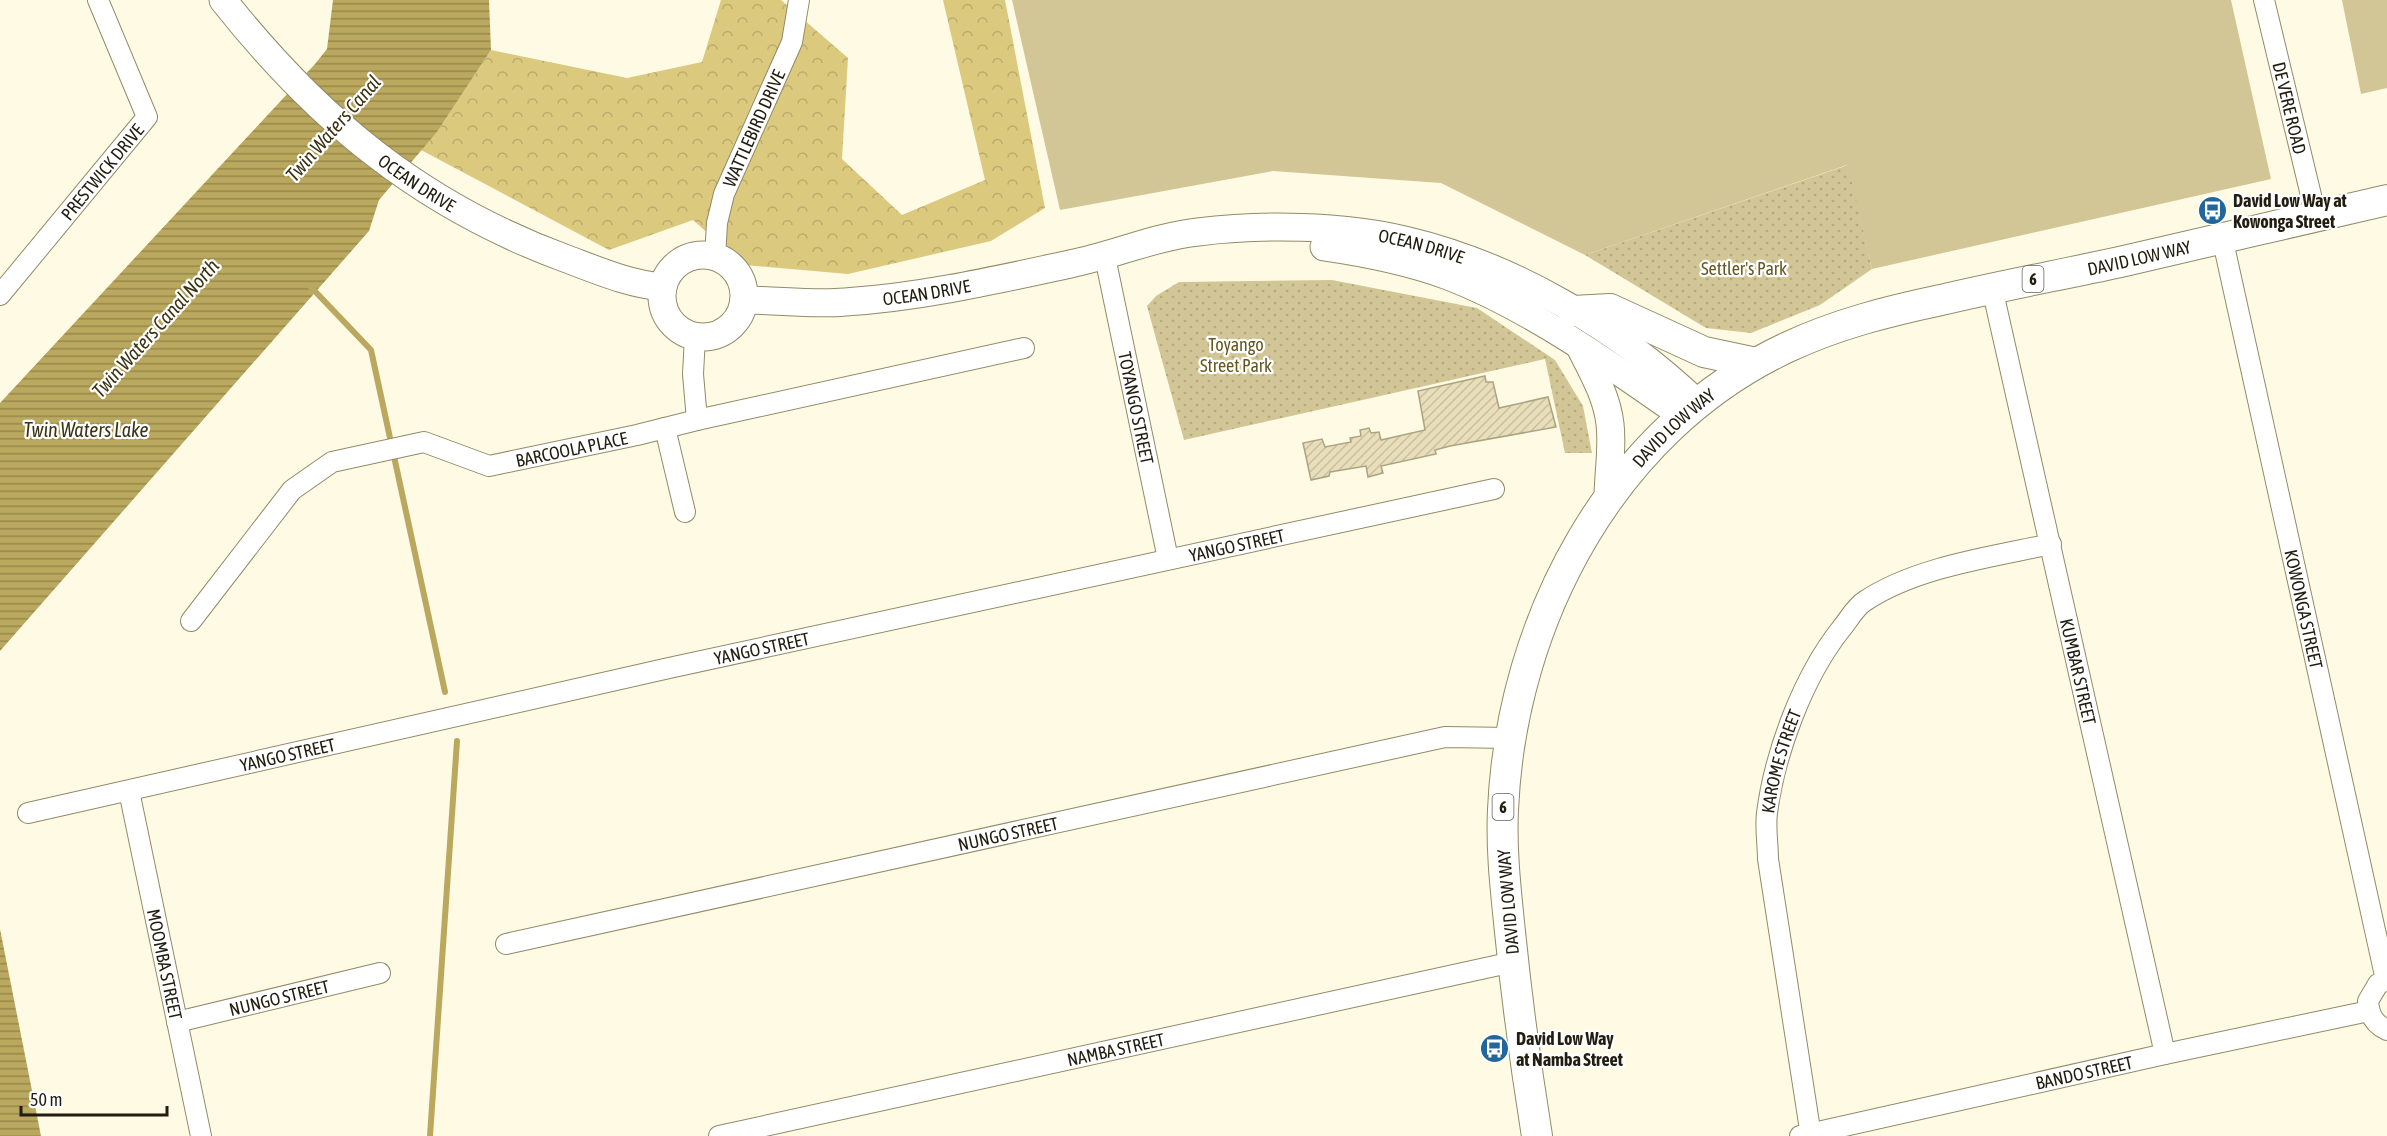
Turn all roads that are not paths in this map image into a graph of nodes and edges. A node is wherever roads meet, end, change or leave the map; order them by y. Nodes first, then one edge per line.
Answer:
1 (98, 0) edge
2 (223, 0) edge
3 (799, 0) edge
4 (2264, 0) edge
5 (2387, 200) edge
6 (2316, 216) junction
7 (2222, 237) junction
8 (715, 257) junction
9 (1105, 257) junction
10 (663, 287) junction
11 (1992, 288) junction
12 (0, 295) edge
13 (744, 300) junction
14 (1574, 311) junction
15 (695, 337) junction
16 (1579, 346) junction
17 (1024, 348) dead end
18 (1756, 363) junction
19 (1690, 410) junction
20 (697, 420) junction
21 (665, 428) junction
22 (1494, 489) dead end
23 (1608, 498) junction
24 (685, 512) dead end
25 (2051, 544) junction
26 (1168, 559) junction
27 (191, 621) dead end
28 (1511, 738) junction
29 (129, 791) junction
30 (28, 813) dead end
31 (506, 944) dead end
32 (1513, 962) junction
33 (380, 973) dead end
34 (2386, 980) edge
35 (2369, 1011) junction
36 (177, 1022) junction
37 (2387, 1030) edge
38 (2165, 1054) junction
39 (1807, 1135) edge
40 (201, 1136) edge
41 (718, 1136) edge
42 (1537, 1136) edge

1 - 12 street, PRESTWICK DRIVE
2 - 10 street, OCEAN DRIVE
3 - 8 street, WATTLEBIRD DRIVE
4 - 6 street, DE VERE ROAD
5 - 6 main road, DAVID LOW WAY / 6
6 - 7 main road, DAVID LOW WAY / 6
7 - 11 main road, DAVID LOW WAY / 6
7 - 34 street, KOWONGA STREET
8 - 10 street
8 - 13 street
9 - 13 street, OCEAN DRIVE
9 - 14 street, OCEAN DRIVE
9 - 16 street, OCEAN DRIVE
9 - 26 street, TOYANGO STREET
10 - 15 street
11 - 18 main road, DAVID LOW WAY / 6
11 - 25 street, KUMBAR STREET
13 - 15 street
14 - 18 main road
14 - 19 street, OCEAN DRIVE
15 - 20 street
16 - 19 street, OCEAN DRIVE
16 - 23 street
17 - 20 street, BARCOOLA PLACE
18 - 19 main road, DAVID LOW WAY / 6
19 - 23 main road, DAVID LOW WAY / 6
20 - 21 street, BARCOOLA PLACE
21 - 24 street
21 - 27 street, BARCOOLA PLACE
22 - 26 street, YANGO STREET
23 - 28 main road, DAVID LOW WAY / 6
25 - 38 street, KUMBAR STREET
25 - 39 street, KAROME STREET
26 - 29 street, YANGO STREET
28 - 31 street, NUNGO STREET
28 - 32 main road, DAVID LOW WAY / 6
29 - 30 street, YANGO STREET
29 - 36 street, MOOMBA STREET
32 - 41 street, NAMBA STREET
32 - 42 main road, DAVID LOW WAY / 6
33 - 36 street, NUNGO STREET
34 - 35 street
35 - 37 street
35 - 38 street, BANDO STREET
36 - 40 street, MOOMBA STREET
38 - 39 street, BANDO STREET

